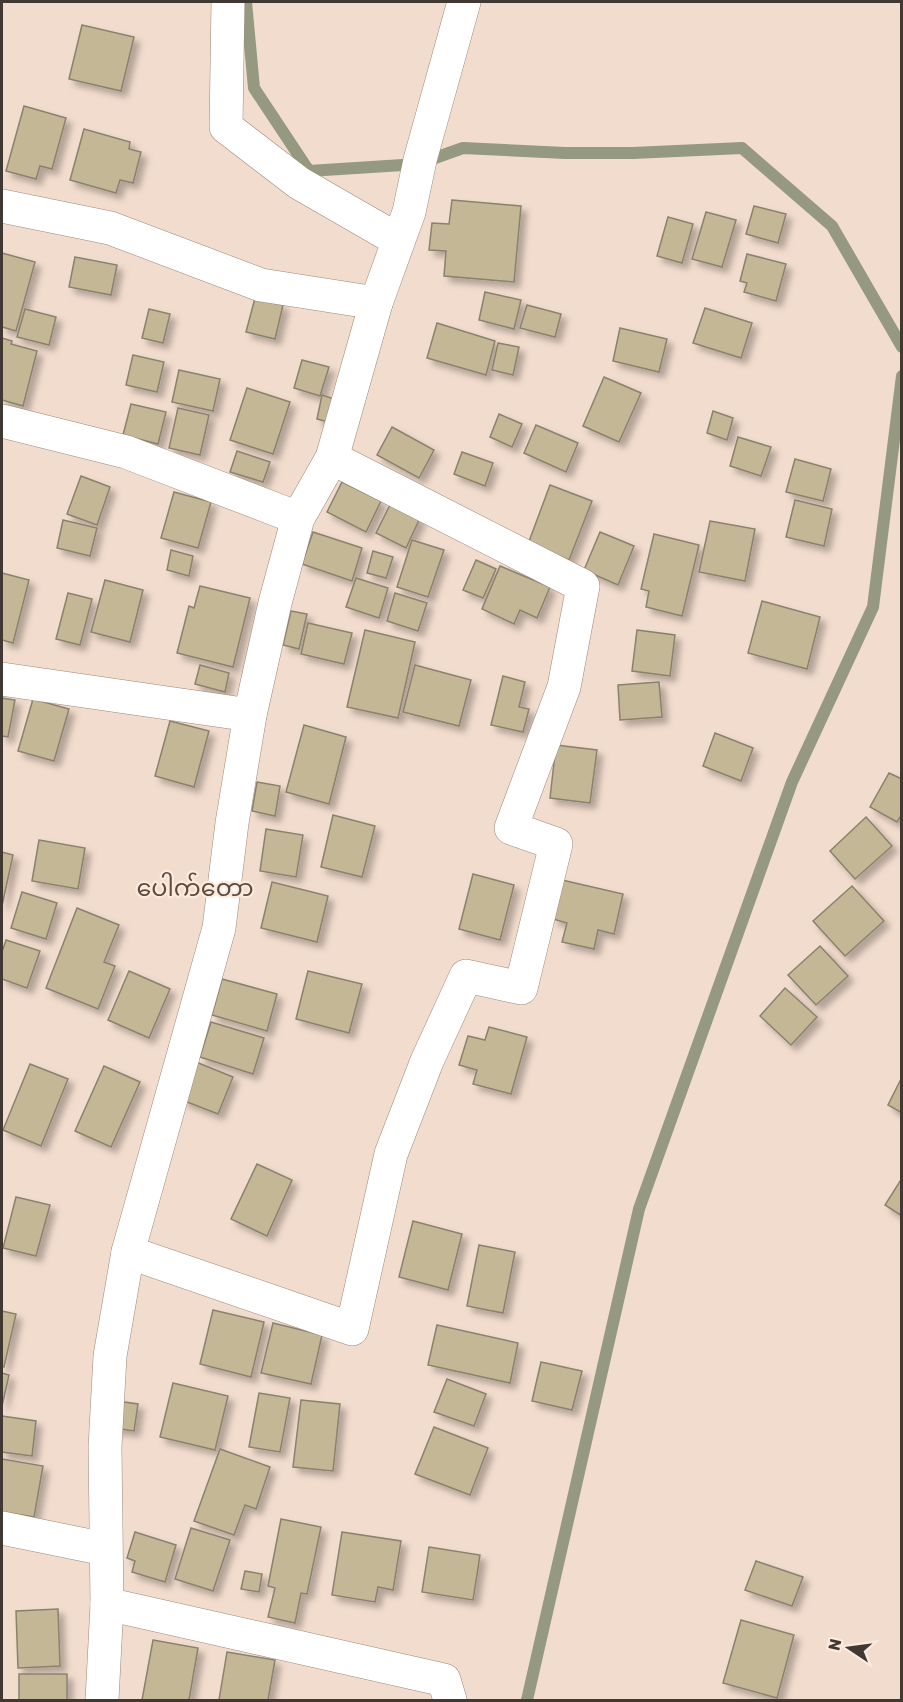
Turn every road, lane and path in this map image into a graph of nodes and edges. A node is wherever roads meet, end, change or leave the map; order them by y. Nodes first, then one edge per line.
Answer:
1 (228, 2) edge
2 (464, 2) edge
3 (2, 206) edge
4 (403, 226) junction
5 (376, 303) junction
6 (2, 421) edge
7 (332, 458) junction
8 (298, 518) junction
9 (2, 679) edge
10 (250, 715) junction
11 (128, 1252) junction
12 (2, 1528) edge
13 (105, 1549) junction
14 (107, 1604) junction
15 (102, 1701) edge
16 (450, 1701) edge

1 - 4 street
2 - 4 street
3 - 5 street
4 - 5 street
5 - 7 street
6 - 8 street
7 - 8 street
7 - 11 street
8 - 10 street
9 - 10 street
10 - 11 street
11 - 13 street
12 - 13 street
13 - 14 street
14 - 15 street
14 - 16 street

